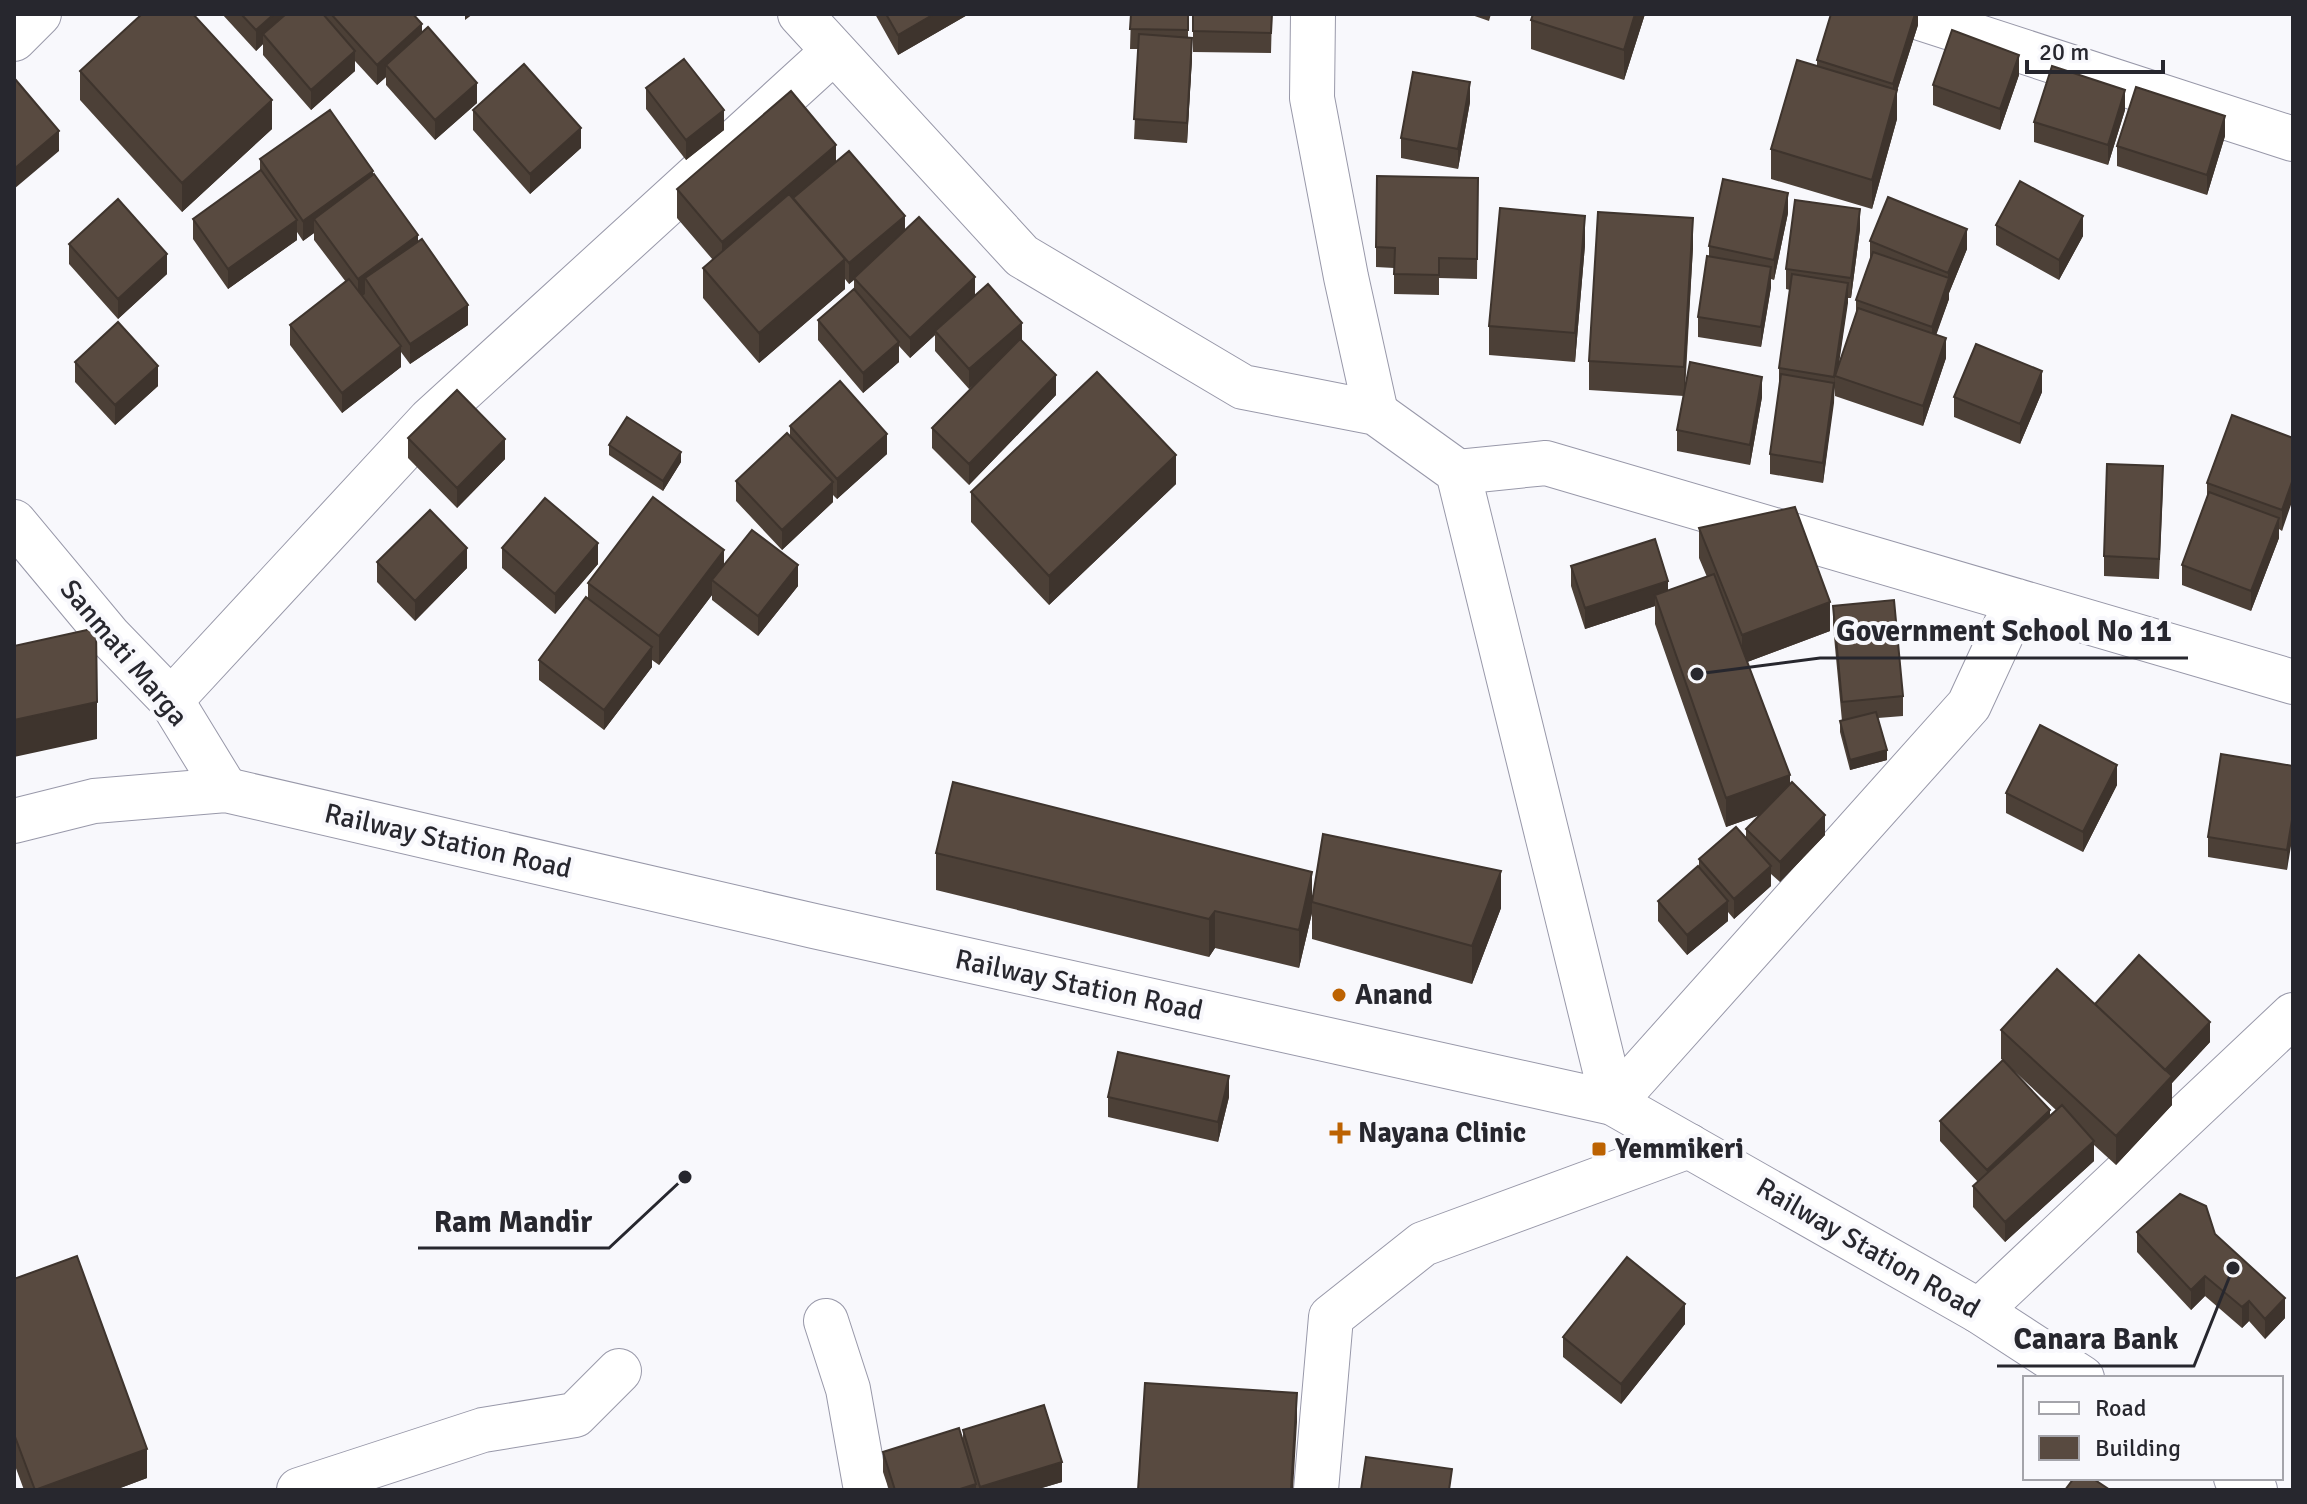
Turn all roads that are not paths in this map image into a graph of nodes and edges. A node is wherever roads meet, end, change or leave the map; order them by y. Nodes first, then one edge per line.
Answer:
1 (39, 14) edge
2 (800, 14) edge
3 (1313, 14) edge
4 (1908, 14) edge
5 (14, 39) edge
6 (834, 51) junction
7 (2293, 139) edge
8 (1376, 413) junction
9 (1458, 472) junction
10 (14, 522) edge
11 (2017, 601) junction
12 (2293, 682) edge
13 (171, 700) junction
14 (226, 790) junction
15 (14, 821) edge
16 (2293, 1015) edge
17 (1613, 1103) junction
18 (1689, 1146) junction
19 (1979, 1311) junction
20 (826, 1321) dead end
21 (619, 1371) dead end
22 (2079, 1376) edge
23 (299, 1490) edge
24 (866, 1490) edge
25 (1316, 1490) edge

1 - 5 street
2 - 6 street
3 - 8 street
4 - 7 street
6 - 8 street
6 - 13 street
8 - 9 street
9 - 11 street
9 - 17 street
10 - 13 street, Sanmati Marga
11 - 12 street
11 - 17 street
13 - 14 street, Sanmati Marga
14 - 15 street, Railway Station Road
14 - 17 street, Railway Station Road
16 - 19 street
17 - 18 street, Railway Station Road
18 - 19 street, Railway Station Road
18 - 25 street
19 - 22 street, Railway Station Road
20 - 24 street
21 - 23 street

